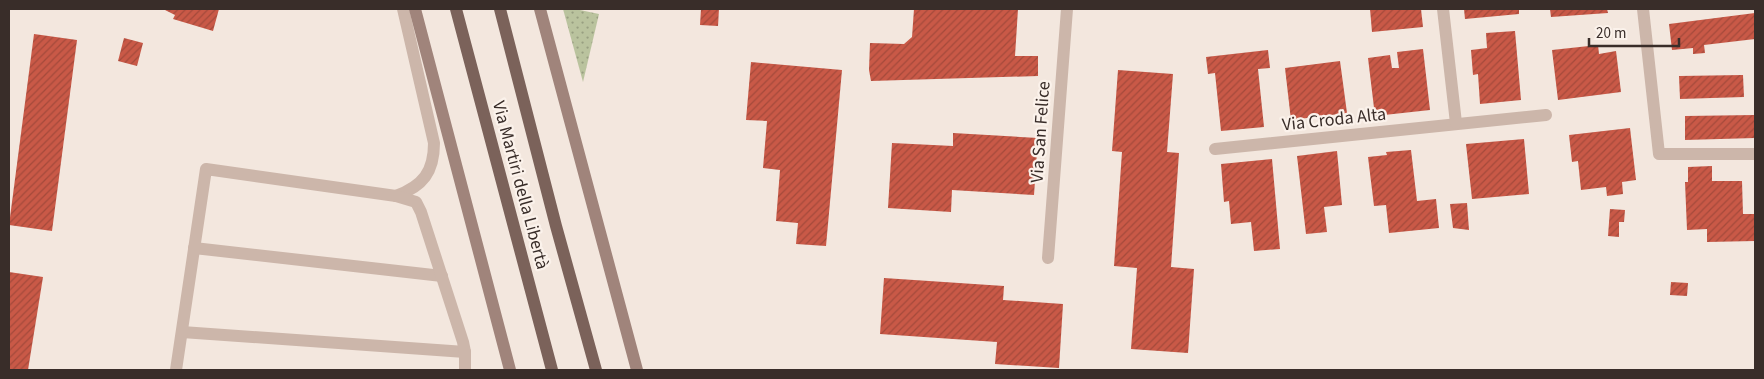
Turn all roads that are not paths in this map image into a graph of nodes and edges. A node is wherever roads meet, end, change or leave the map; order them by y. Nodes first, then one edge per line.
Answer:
1 (403, 9) edge
2 (415, 9) edge
3 (456, 9) edge
4 (500, 9) edge
5 (540, 9) edge
6 (1067, 9) edge
7 (1443, 9) edge
8 (1644, 9) edge
9 (1546, 114) dead end
10 (1456, 123) junction
11 (1215, 149) dead end
12 (1755, 154) edge
13 (396, 196) junction
14 (194, 248) junction
15 (1048, 258) dead end
16 (442, 276) junction
17 (182, 332) junction
18 (465, 352) junction
19 (176, 370) edge
20 (465, 370) edge
21 (510, 370) edge
22 (552, 370) edge
23 (596, 370) edge
24 (637, 370) edge

1 - 13 street
2 - 21 main road
3 - 22 main road, Via Martiri della Libertà
4 - 23 main road, Via Martiri della Libertà
5 - 24 main road
6 - 15 street, Via San Felice
7 - 10 street
8 - 12 street
9 - 10 street, Via Croda Alta
10 - 11 street, Via Croda Alta
13 - 14 street
13 - 16 street
14 - 16 street
14 - 17 street
16 - 18 street
17 - 18 street
17 - 19 street
18 - 20 street

